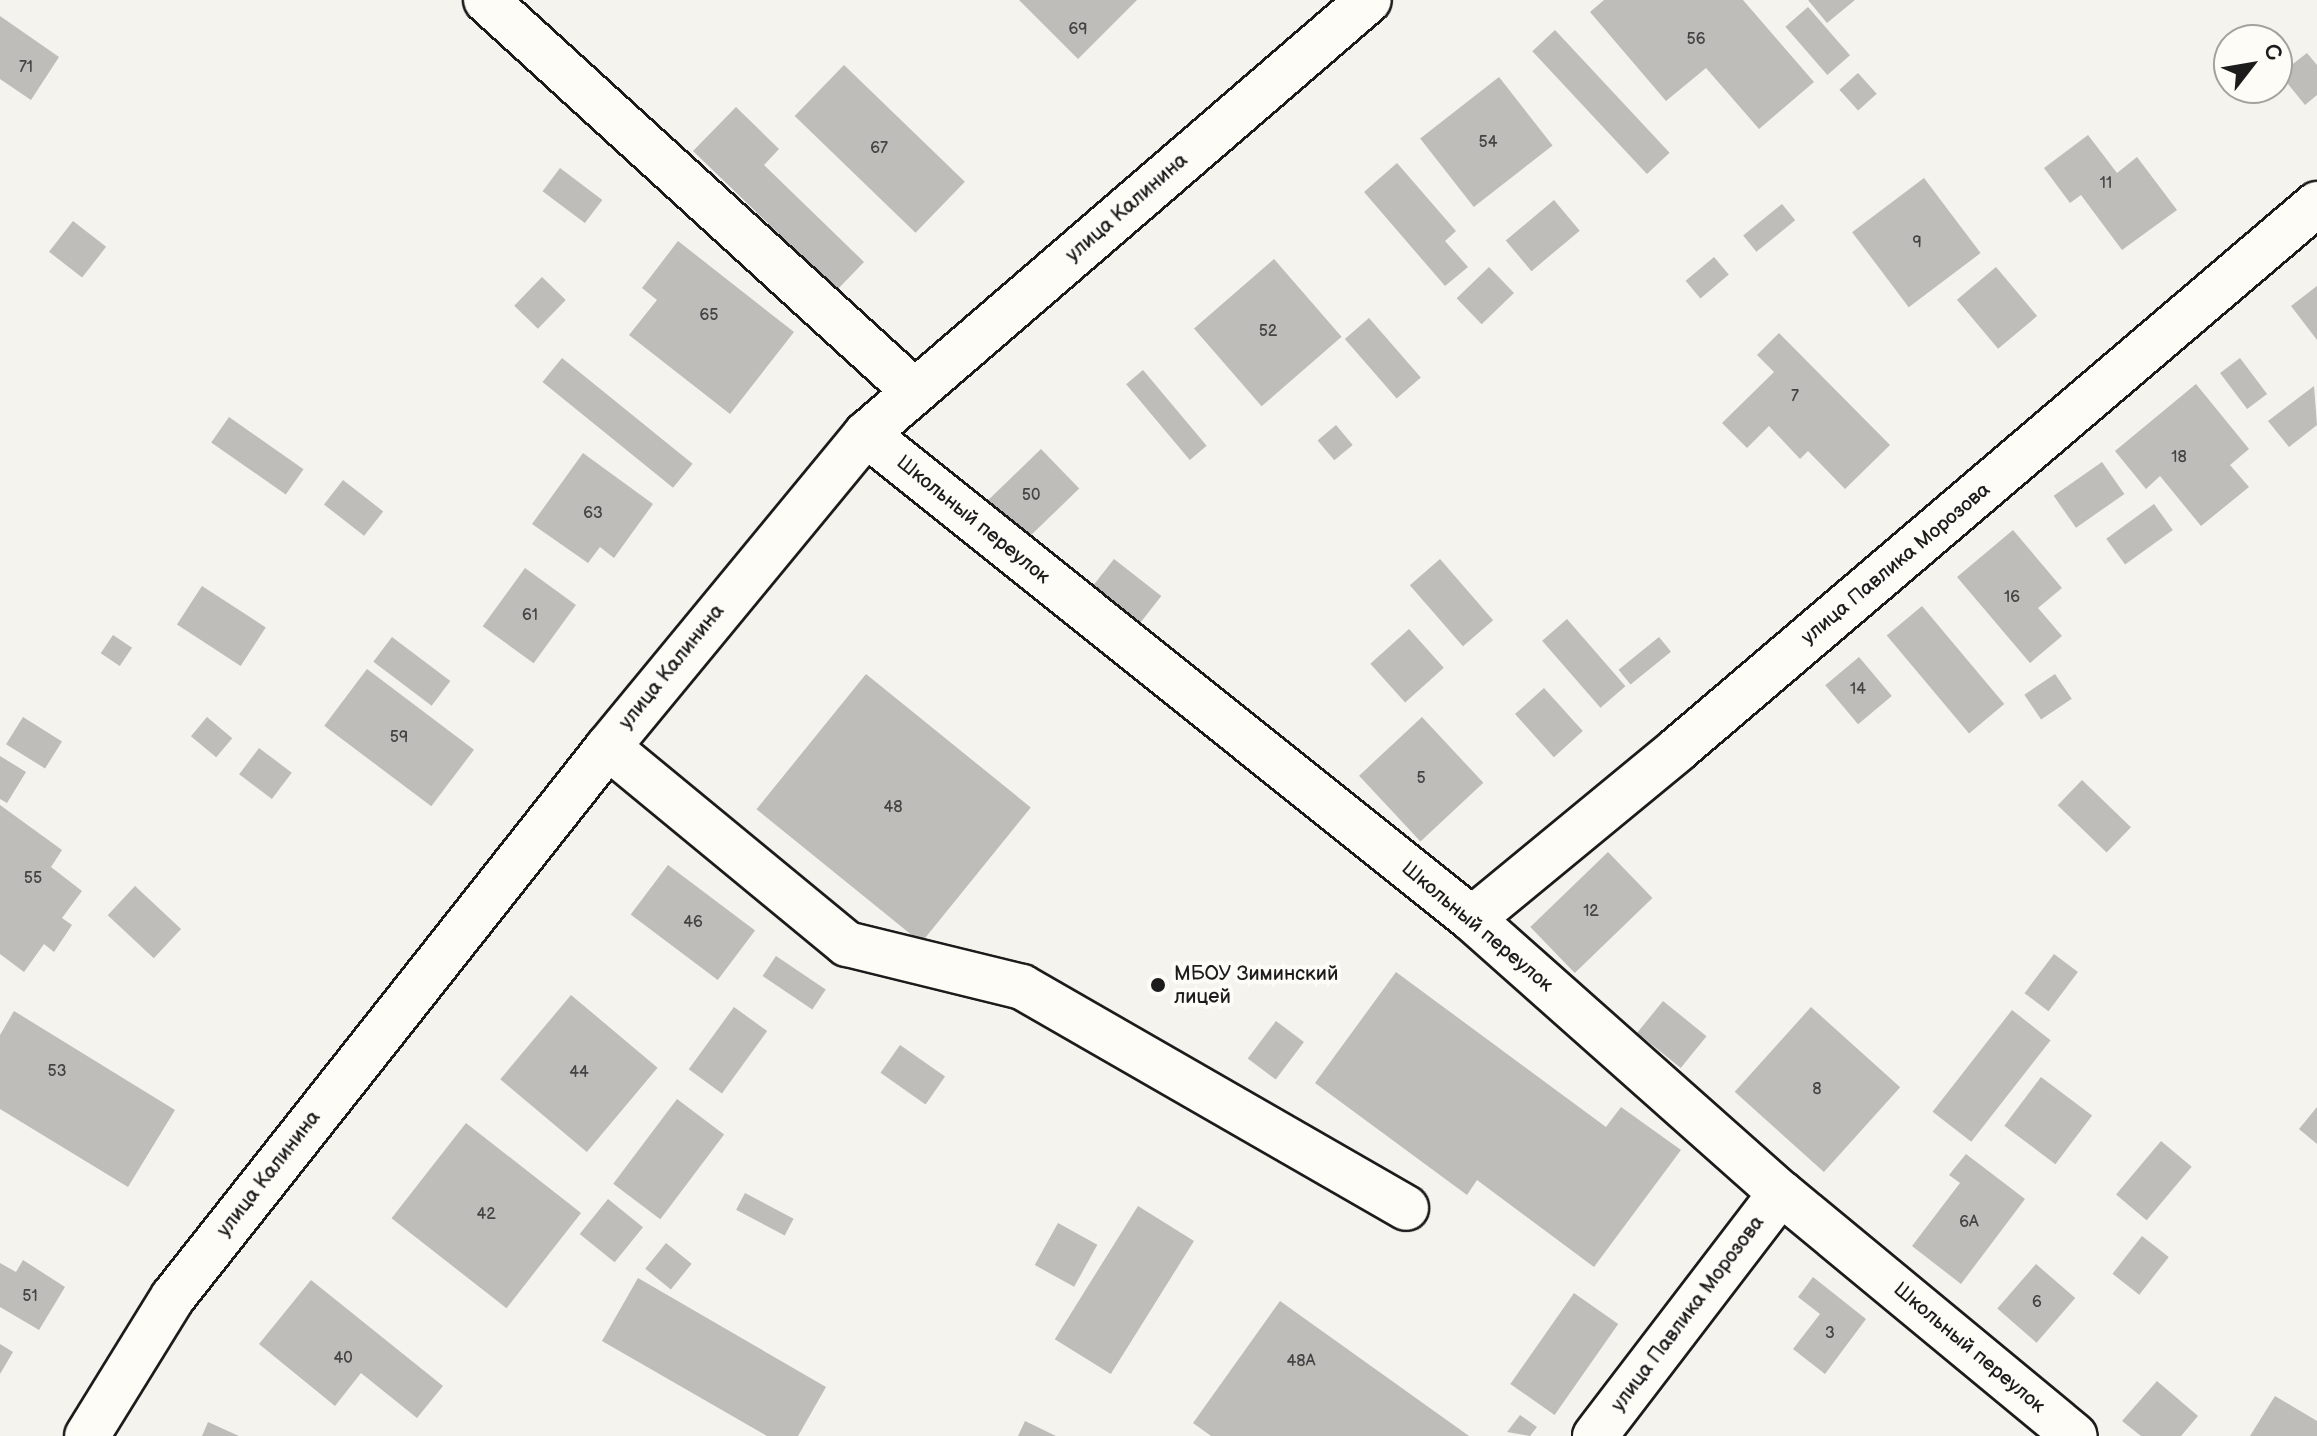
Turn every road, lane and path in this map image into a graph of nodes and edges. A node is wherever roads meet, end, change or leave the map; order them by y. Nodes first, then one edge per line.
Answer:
1 (486, 0) edge
2 (1369, 0) edge
3 (2317, 204) edge
4 (914, 391) junction
5 (866, 434) junction
6 (608, 747) junction
7 (1472, 919) junction
8 (1781, 1193) junction
9 (1406, 1208) dead end
10 (87, 1436) edge
11 (1595, 1436) edge
12 (2075, 1436) edge

1 - 4 street
2 - 4 street, улица Калинина
3 - 7 street, улица Павлика Морозова
4 - 5 street, улица Калинина
5 - 6 street, улица Калинина
5 - 7 street, Школьный переулок
6 - 9 street
6 - 10 street, улица Калинина
7 - 8 street, Школьный переулок
8 - 11 street, улица Павлика Морозова
8 - 12 street, Школьный переулок

